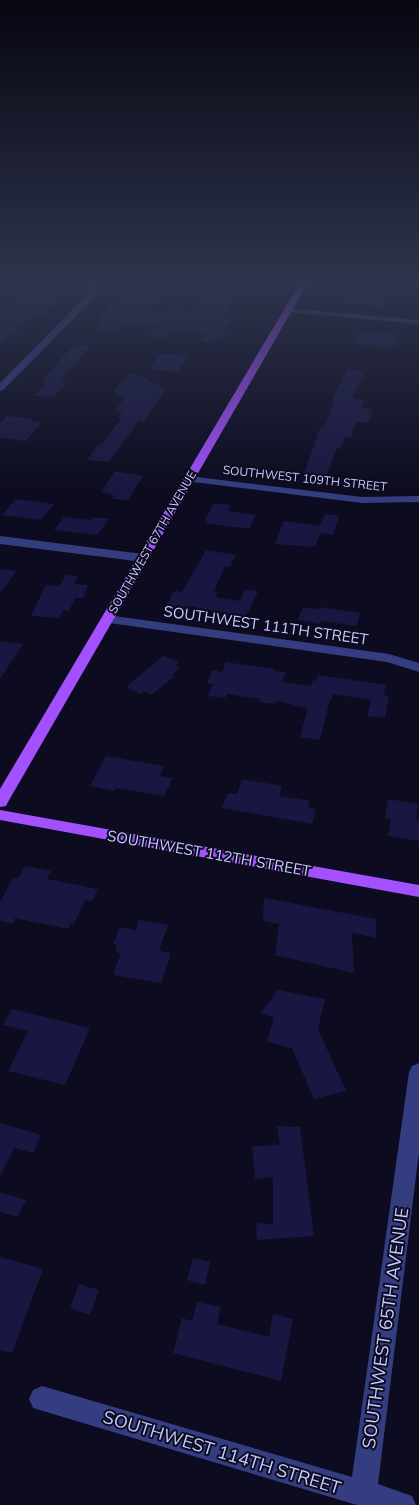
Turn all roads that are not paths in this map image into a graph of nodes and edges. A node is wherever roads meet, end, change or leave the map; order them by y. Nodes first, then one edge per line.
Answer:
1 (36, 351) edge
2 (264, 351) edge
3 (0, 388) edge
4 (189, 479) junction
5 (419, 499) edge
6 (0, 540) edge
7 (143, 558) junction
8 (107, 619) junction
9 (419, 668) edge
10 (0, 802) edge
11 (0, 816) edge
12 (419, 891) edge
13 (419, 1072) edge
14 (415, 1130) edge
15 (42, 1399) dead end
16 (364, 1494) junction
17 (403, 1505) edge

1 - 3 street
2 - 4 main road, SOUTHWEST 67TH AVENUE
4 - 5 street, SOUTHWEST 109TH STREET
4 - 7 main road, SOUTHWEST 67TH AVENUE
6 - 7 street
7 - 8 main road, SOUTHWEST 67TH AVENUE
8 - 9 street, SOUTHWEST 111TH STREET
8 - 10 main road, SOUTHWEST 67TH AVENUE
11 - 12 main road, SOUTHWEST 112TH STREET
13 - 14 street, SOUTHWEST 65TH AVENUE
14 - 16 street, SOUTHWEST 65TH AVENUE
15 - 16 street, SOUTHWEST 114TH STREET
16 - 17 street, SOUTHWEST 114TH STREET

